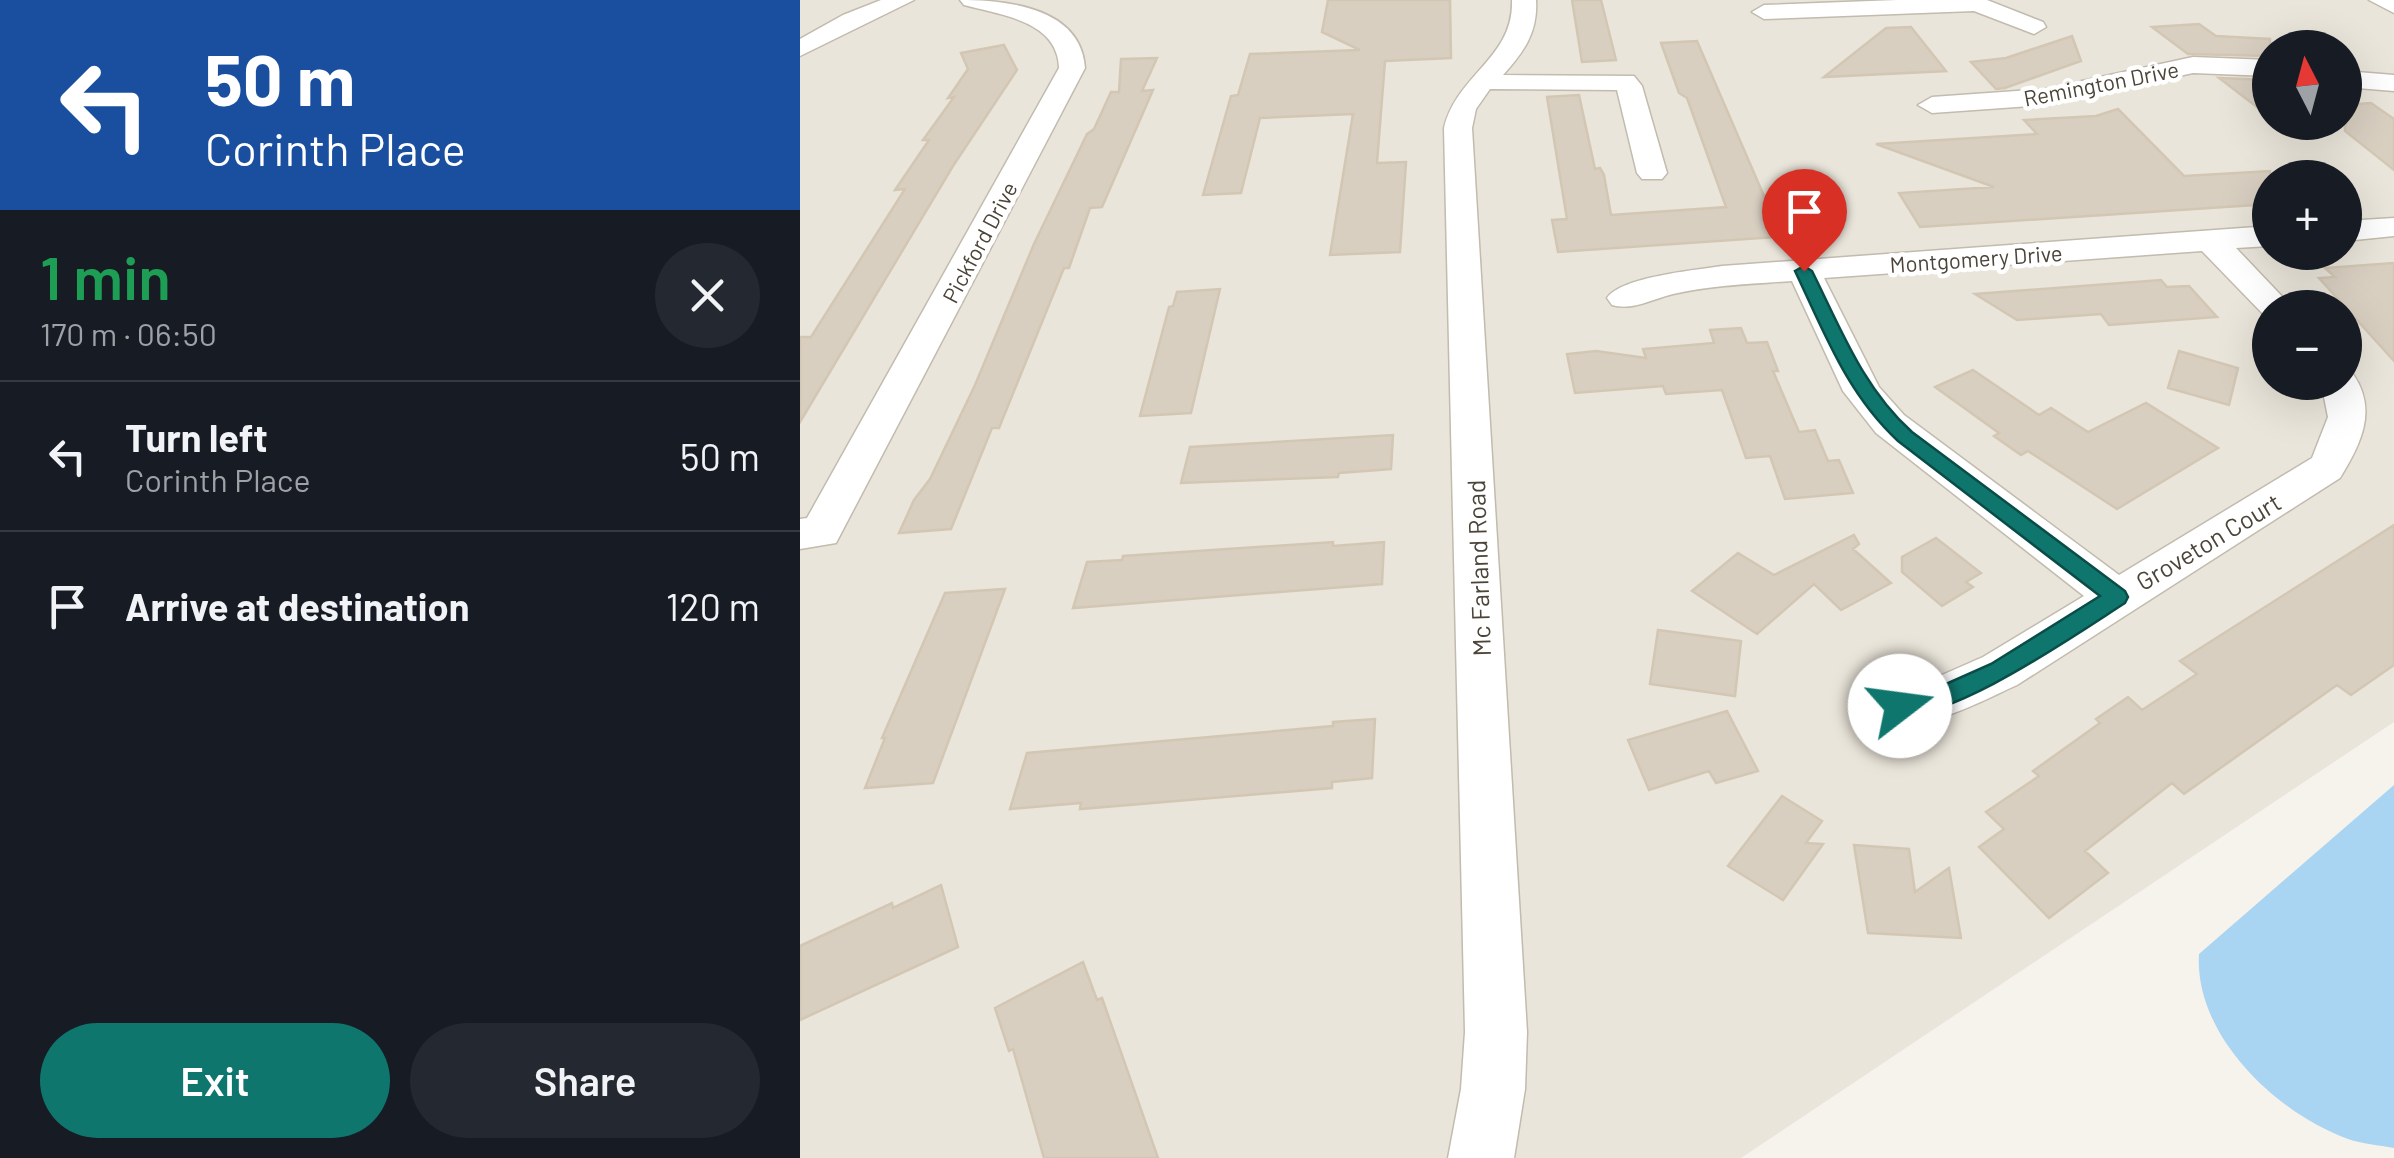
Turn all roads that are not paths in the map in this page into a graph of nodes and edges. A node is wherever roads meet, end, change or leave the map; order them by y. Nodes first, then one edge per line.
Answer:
1 (902, 0) edge
2 (972, 0) edge
3 (1524, 0) edge
4 (2381, 0) edge
5 (1971, 2) edge
6 (2394, 6) edge
7 (1764, 12) dead end
8 (2034, 27) dead end
9 (800, 49) edge
10 (2252, 67) edge
11 (1482, 80) junction
12 (2362, 80) edge
13 (2394, 83) edge
14 (1932, 105) dead end
15 (1652, 173) dead end
16 (2394, 227) edge
17 (2362, 230) edge
18 (2252, 238) edge
19 (2211, 241) junction
20 (1804, 271) junction
21 (2259, 290) edge
22 (1624, 298) dead end
23 (2346, 400) edge
24 (811, 533) edge
25 (2116, 597) junction
26 (1900, 706) dead end
27 (1481, 1158) edge

1 - 9 street
2 - 24 street, Pickford Drive
3 - 11 street, Mc Farland Road
4 - 6 street
5 - 7 street
5 - 8 street
10 - 14 street, Remington Drive
11 - 15 street
11 - 27 street, Mc Farland Road
12 - 13 street
16 - 17 street
18 - 19 street, Montgomery Drive
19 - 20 street, Montgomery Drive
19 - 21 street
20 - 22 street, Montgomery Drive
20 - 25 street
23 - 25 street, Groveton Court
25 - 26 street, Groveton Court

